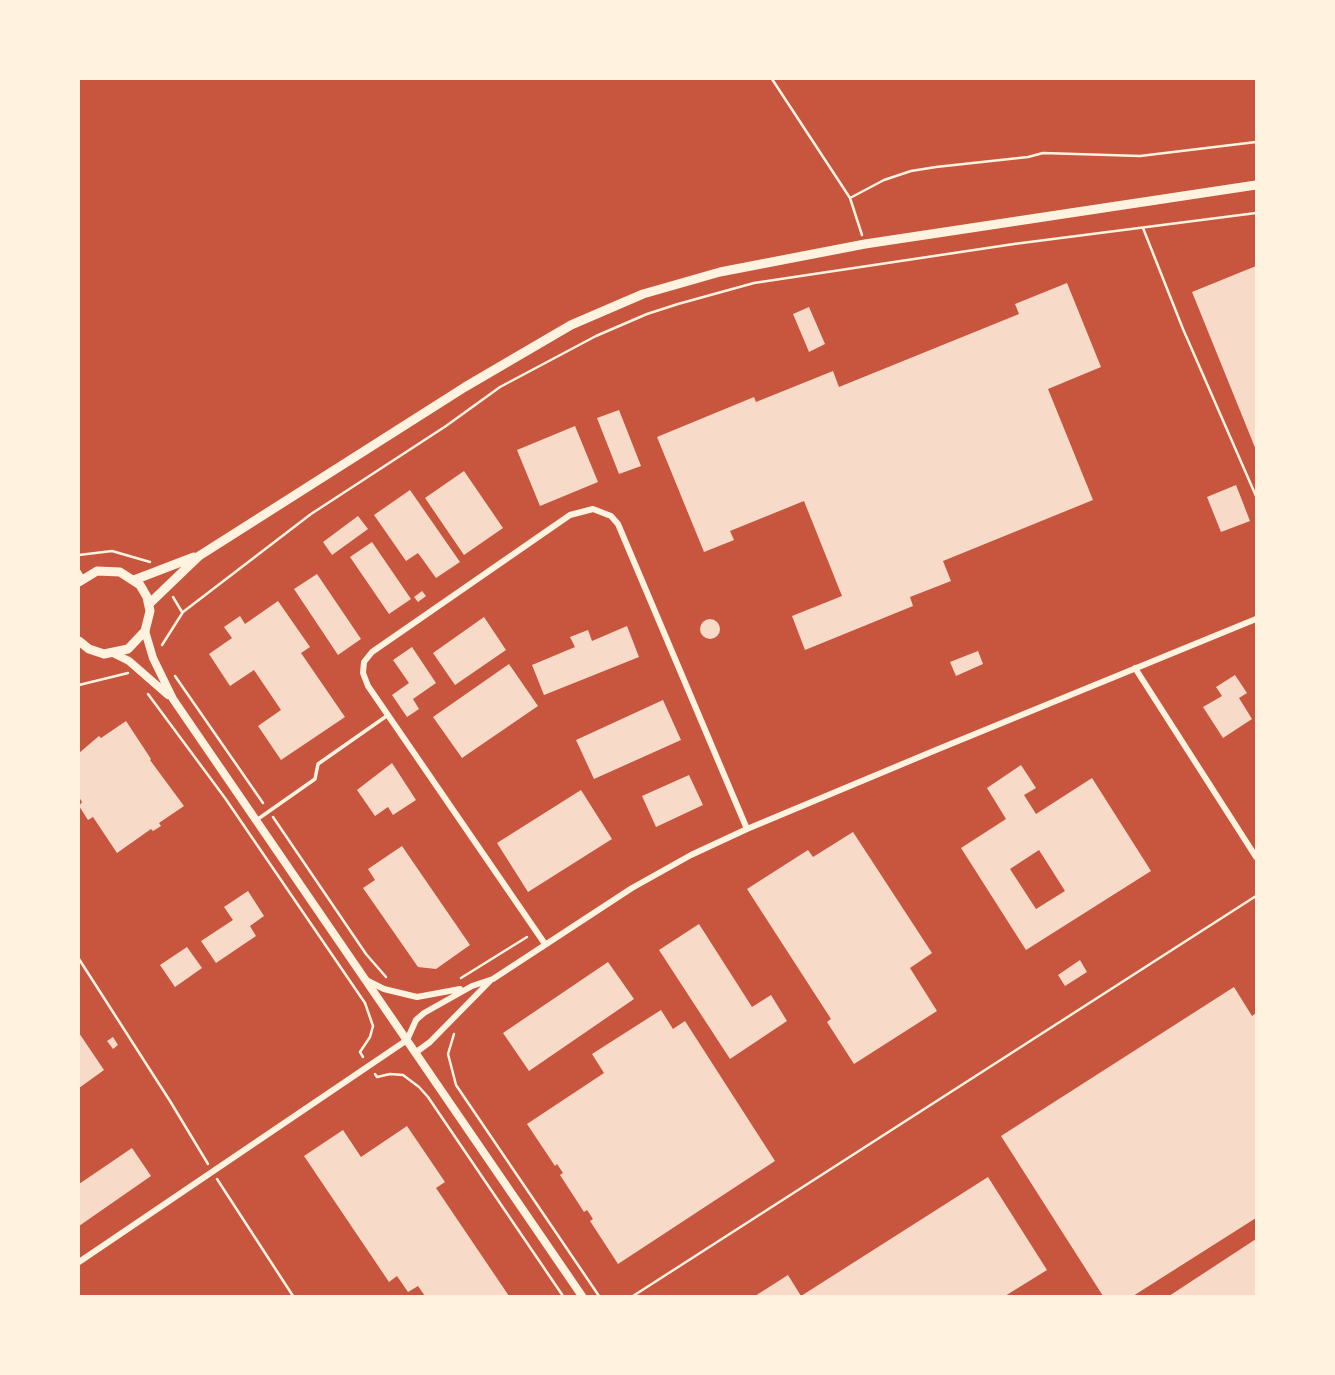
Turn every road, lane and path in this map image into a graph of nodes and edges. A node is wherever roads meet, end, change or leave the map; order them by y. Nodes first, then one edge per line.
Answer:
1 (772, 79) edge
2 (1256, 142) edge
3 (1256, 185) edge
4 (850, 198) junction
5 (1256, 213) edge
6 (1143, 228) junction
7 (865, 244) junction
8 (1256, 496) edge
9 (199, 555) junction
10 (80, 577) edge
11 (134, 580) junction
12 (149, 604) junction
13 (1256, 619) edge
14 (145, 631) junction
15 (79, 641) edge
16 (161, 648) junction
17 (84, 649) edge
18 (113, 653) junction
19 (157, 655) junction
20 (170, 668) dead end
21 (1135, 668) junction
22 (135, 671) junction
23 (127, 674) junction
24 (79, 685) edge
25 (145, 690) dead end
26 (173, 699) junction
27 (388, 715) junction
28 (269, 811) junction
29 (256, 820) junction
30 (747, 829) junction
31 (1256, 857) edge
32 (1256, 896) edge
33 (536, 932) junction
34 (545, 944) junction
35 (79, 959) edge
36 (364, 978) junction
37 (389, 979) dead end
38 (492, 979) junction
39 (455, 981) dead end
40 (472, 986) junction
41 (454, 1032) dead end
42 (407, 1040) junction
43 (360, 1052) dead end
44 (415, 1053) junction
45 (377, 1077) dead end
46 (212, 1172) junction
47 (79, 1262) edge
48 (293, 1296) edge
49 (563, 1296) edge
50 (582, 1296) edge
51 (598, 1296) edge
52 (634, 1296) edge

1 - 4 path
2 - 4 path
3 - 7 main road
4 - 7 path
5 - 6 path
6 - 8 path
6 - 16 path
7 - 9 main road
9 - 11 main road
9 - 12 main road
10 - 11 main road
11 - 12 main road
12 - 14 main road
13 - 21 street
14 - 18 main road
14 - 19 street
15 - 17 main road
16 - 19 path
16 - 19 path
17 - 18 main road
18 - 22 street
19 - 26 street
20 - 28 path
21 - 30 street
21 - 31 street
22 - 23 path
22 - 23 path
22 - 26 street
23 - 24 path
25 - 43 path
26 - 29 street
27 - 28 lane
27 - 30 street
27 - 33 street
28 - 29 lane
28 - 37 path
29 - 36 street
30 - 34 street
32 - 52 path
33 - 34 street
33 - 39 path
34 - 38 street
35 - 46 path
36 - 40 street
36 - 42 street
38 - 40 street
38 - 44 street
40 - 42 street
41 - 51 path
42 - 44 street
42 - 46 street
44 - 50 street
45 - 49 path
46 - 47 street
46 - 48 path

